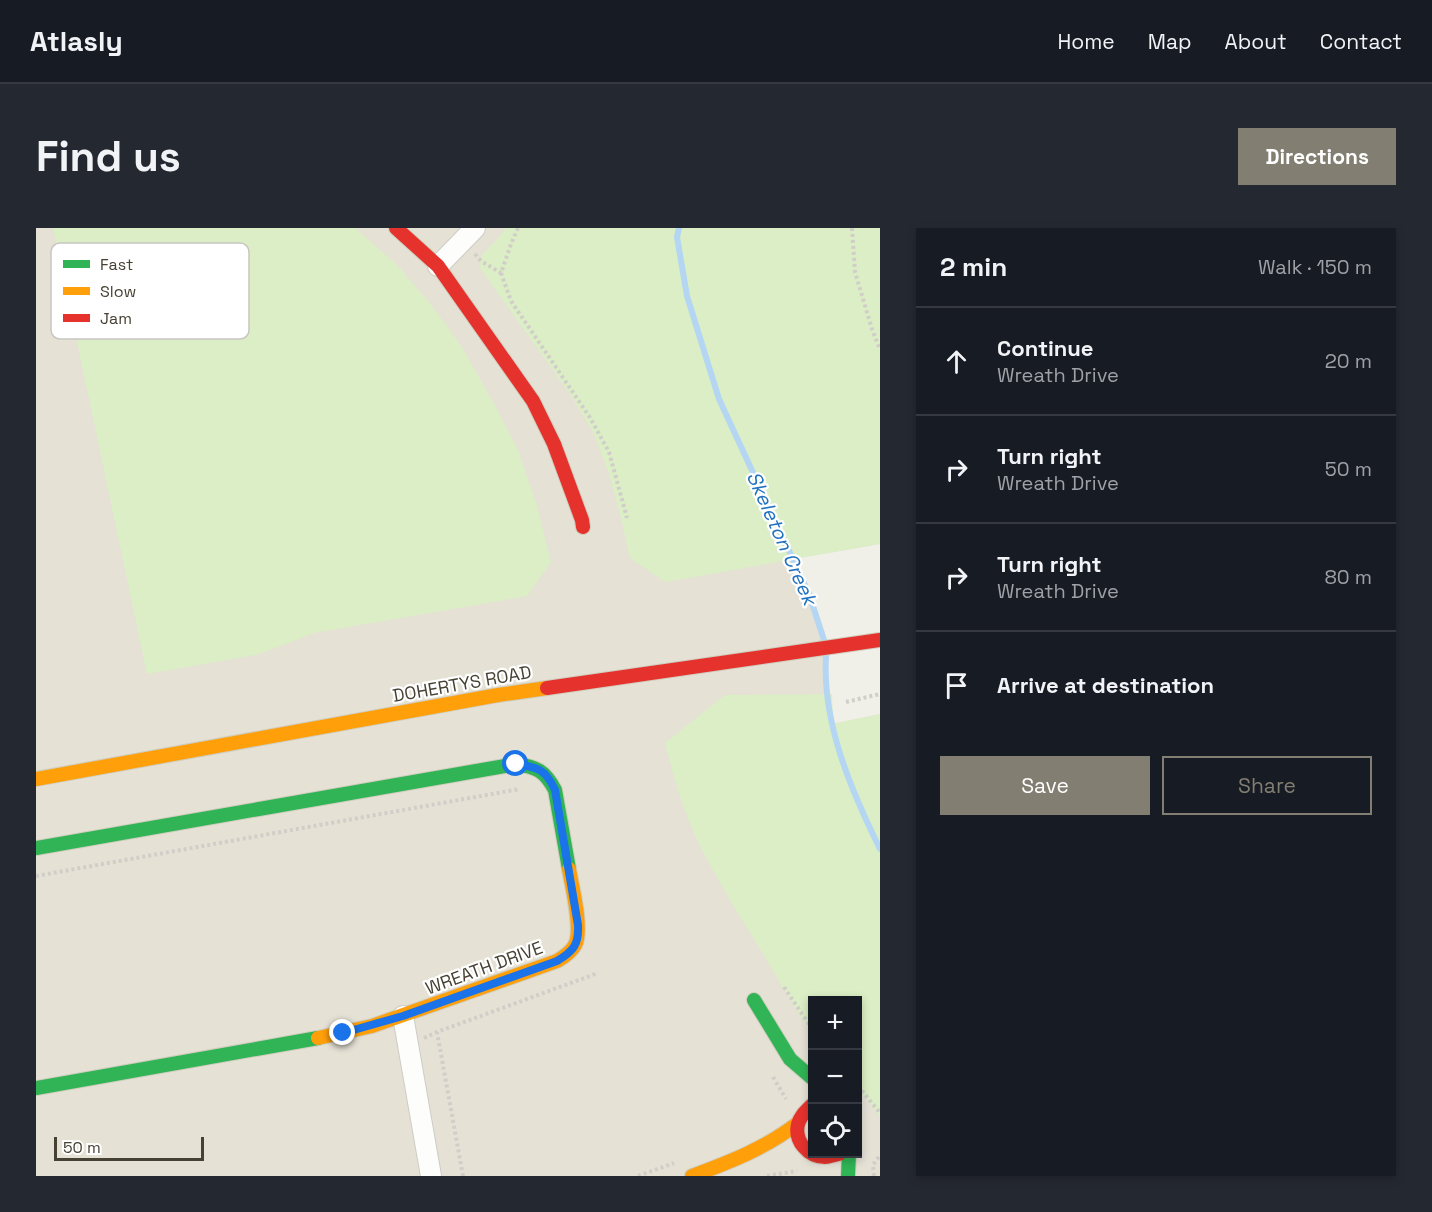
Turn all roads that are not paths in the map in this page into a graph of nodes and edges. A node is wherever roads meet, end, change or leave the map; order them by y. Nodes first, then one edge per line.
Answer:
1 (396, 228) edge
2 (475, 228) edge
3 (438, 266) junction
4 (583, 527) dead end
5 (880, 640) edge
6 (36, 779) edge
7 (36, 848) edge
8 (754, 999) dead end
9 (403, 1016) junction
10 (790, 1059) junction
11 (808, 1074) edge
12 (793, 1081) dead end
13 (36, 1088) edge
14 (797, 1097) dead end
15 (808, 1109) edge
16 (799, 1120) junction
17 (805, 1153) junction
18 (771, 1154) dead end
19 (808, 1154) edge
20 (742, 1158) junction
21 (849, 1158) edge
22 (825, 1174) dead end
23 (431, 1176) edge
24 (692, 1176) edge
25 (848, 1176) edge

1 - 3 street
2 - 3 street
3 - 4 street
5 - 6 street, DOHERTYS ROAD
7 - 9 street, WREATH DRIVE
8 - 10 street
9 - 13 street, WREATH DRIVE
9 - 23 street
10 - 11 street
10 - 12 street
14 - 16 street
15 - 16 street
16 - 17 street
16 - 20 street
17 - 19 street
17 - 22 street
18 - 20 street
20 - 24 street
21 - 25 street

